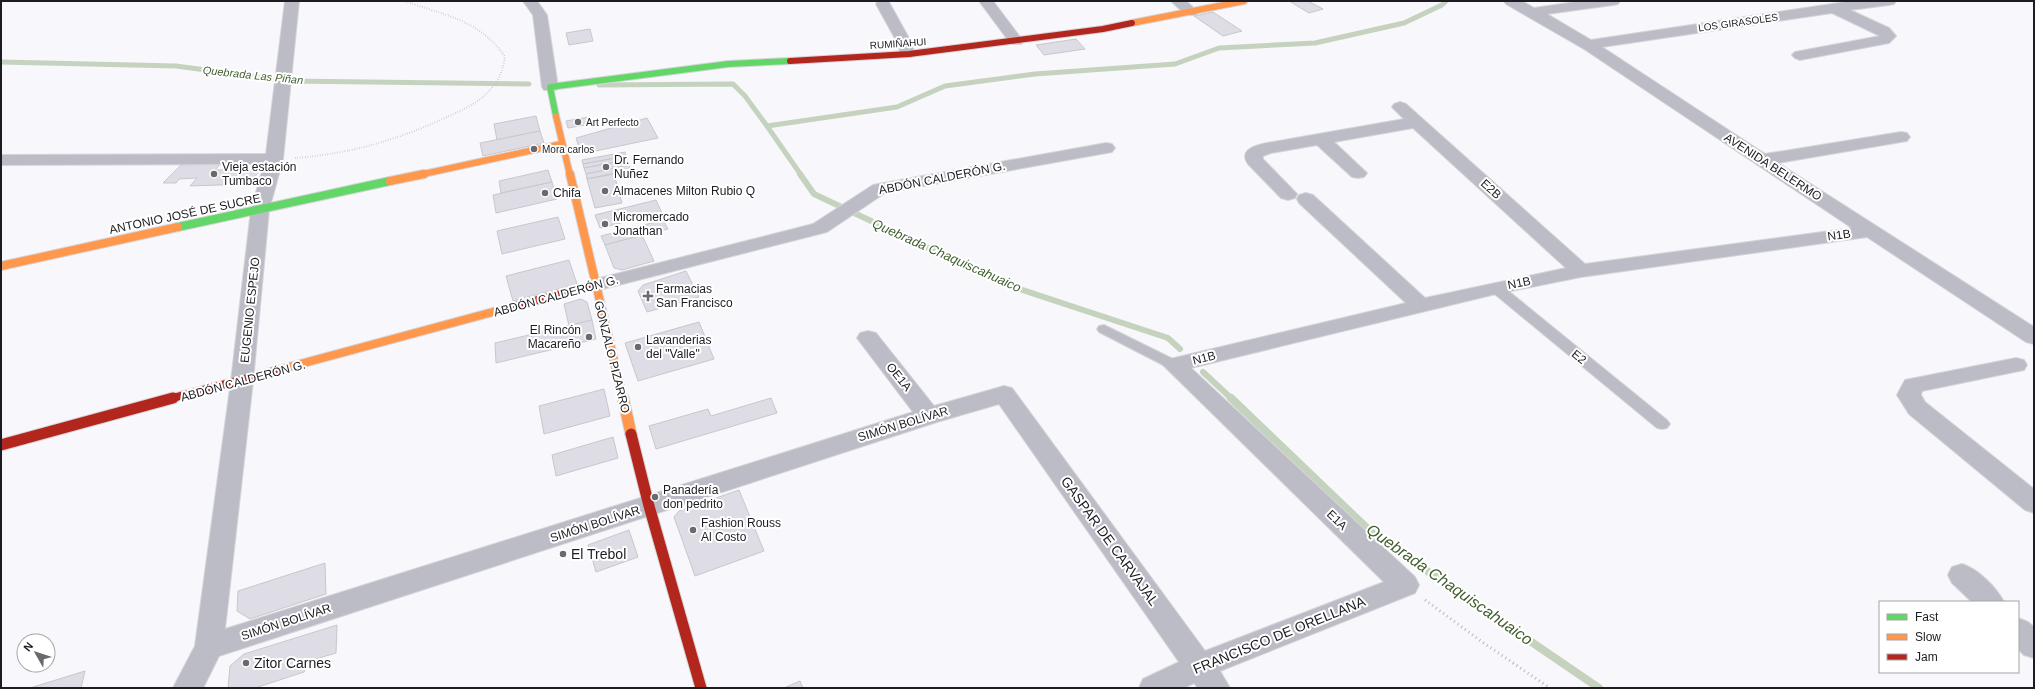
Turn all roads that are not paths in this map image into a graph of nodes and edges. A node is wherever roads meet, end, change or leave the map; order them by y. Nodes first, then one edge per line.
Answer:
1 (292, 1) edge
2 (530, 1) edge
3 (986, 1) edge
4 (1178, 1) edge
5 (1244, 1) edge
6 (1511, 1) edge
7 (1613, 1) edge
8 (1889, 1) edge
9 (883, 4) dead end
10 (1834, 8) junction
11 (1191, 12) junction
12 (1533, 12) junction
13 (1016, 41) junction
14 (1587, 45) junction
15 (907, 54) junction
16 (1800, 55) dead end
17 (550, 87) junction
18 (1400, 107) dead end
19 (1417, 122) junction
20 (1901, 137) dead end
21 (1320, 138) junction
22 (561, 144) junction
23 (1106, 148) dead end
24 (274, 159) junction
25 (1, 160) edge
26 (1762, 160) junction
27 (1358, 173) dead end
28 (260, 210) junction
29 (1869, 231) junction
30 (1, 266) edge
31 (1581, 271) junction
32 (595, 285) junction
33 (1496, 288) junction
34 (1421, 306) junction
35 (1104, 330) dead end
36 (2034, 337) edge
37 (868, 338) dead end
38 (1174, 365) junction
39 (2016, 366) dead end
40 (242, 381) junction
41 (1004, 394) joint
42 (929, 416) junction
43 (1662, 424) dead end
44 (1, 445) edge
45 (2034, 502) edge
46 (649, 506) junction
47 (1962, 575) dead end
48 (1405, 585) joint
49 (1989, 601) edge
50 (2019, 631) edge
51 (2034, 646) edge
52 (209, 647) junction
53 (1207, 677) edge
54 (188, 688) edge
55 (701, 688) edge
56 (1154, 688) edge

1 - 24 street, EUGENIO ESPEJO
2 - 17 street, GONZALO PIZARRO
3 - 13 street
4 - 11 street
5 - 11 street, RUMIÑAHUI
6 - 12 street, AVENIDA BELERMO
7 - 12 street
8 - 10 street, LOS GIRASOLES
9 - 15 street
10 - 14 street, LOS GIRASOLES
10 - 16 street
11 - 13 street, RUMIÑAHUI
12 - 14 street, AVENIDA BELERMO
13 - 15 street, RUMIÑAHUI
14 - 26 street, AVENIDA BELERMO
15 - 17 street, RUMIÑAHUI
17 - 22 street, GONZALO PIZARRO
18 - 19 street, E2B
19 - 21 street
19 - 31 street, E2B
20 - 26 street
21 - 27 street
21 - 34 street
22 - 28 street, ANTONIO JOSÉ DE SUCRE
22 - 32 street, GONZALO PIZARRO
23 - 32 street, ABDÓN CALDERÓN G.
24 - 25 street
24 - 28 street, EUGENIO ESPEJO
26 - 29 street, AVENIDA BELERMO
28 - 30 street, ANTONIO JOSÉ DE SUCRE
28 - 40 street, EUGENIO ESPEJO
29 - 31 street, N1B
29 - 36 street, AVENIDA BELERMO
31 - 33 street, N1B
32 - 40 street, ABDÓN CALDERÓN G.
32 - 46 street, GONZALO PIZARRO
33 - 34 street, N1B
33 - 43 lane, E2
34 - 38 street, N1B
35 - 38 lane
37 - 42 street, OE1A
38 - 48 street, E1A
39 - 45 street
40 - 44 street, ABDÓN CALDERÓN G.
40 - 52 street, EUGENIO ESPEJO
41 - 42 street, SIMÓN BOLÍVAR
41 - 53 street, GASPAR DE CARVAJAL
42 - 46 street, SIMÓN BOLÍVAR
46 - 52 street, SIMÓN BOLÍVAR
46 - 55 street, GONZALO PIZARRO
47 - 49 street
48 - 53 street, FRANCISCO DE ORELLANA
50 - 51 street
52 - 54 street, EUGENIO ESPEJO
53 - 56 street, FRANCISCO DE ORELLANA

